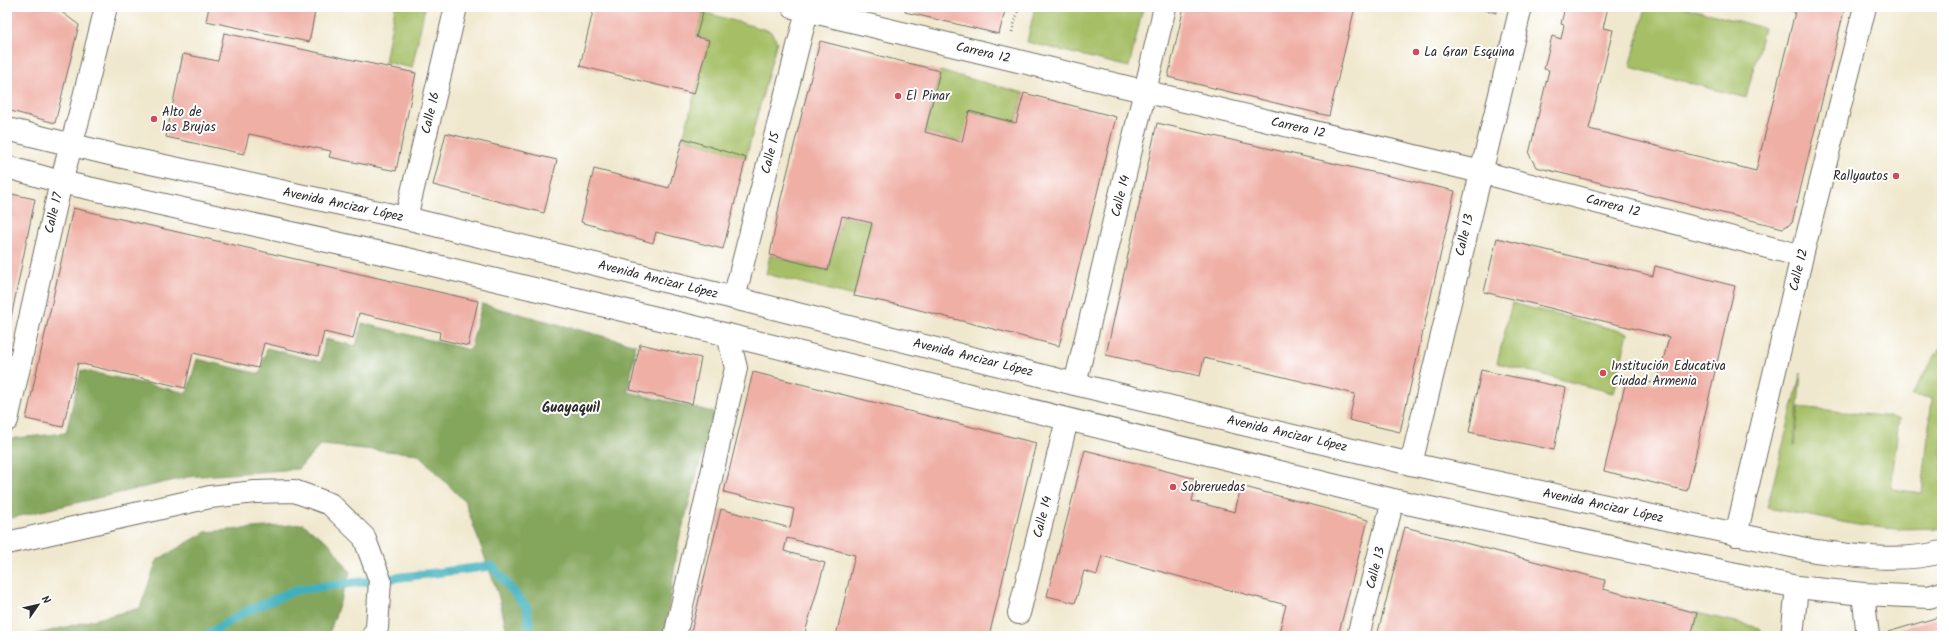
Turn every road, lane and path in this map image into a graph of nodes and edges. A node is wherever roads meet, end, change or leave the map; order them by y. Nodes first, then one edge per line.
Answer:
1 (106, 7) edge
2 (456, 7) edge
3 (1165, 7) edge
4 (1521, 7) edge
5 (1865, 7) edge
6 (803, 8) edge
7 (1146, 92) junction
8 (7, 129) edge
9 (72, 145) junction
10 (7, 167) edge
11 (1481, 172) junction
12 (61, 182) junction
13 (406, 218) junction
14 (1802, 256) junction
15 (734, 298) junction
16 (728, 335) junction
17 (1075, 384) junction
18 (7, 420) edge
19 (1067, 420) junction
20 (1411, 464) junction
21 (1393, 500) junction
22 (1736, 535) junction
23 (7, 543) edge
24 (1942, 552) edge
25 (1797, 587) junction
26 (1863, 594) junction
27 (1942, 594) edge
28 (1019, 613) dead end
29 (373, 636) edge
30 (675, 636) edge
31 (1358, 636) edge
32 (1792, 636) edge
33 (1868, 636) edge

1 - 9 main road, Calle 17
2 - 13 main road, Calle 16
3 - 7 main road, Calle 14
4 - 11 main road, Calle 13
5 - 14 main road, Calle 12
6 - 7 main road, Carrera 12
6 - 15 main road, Calle 15
7 - 11 main road, Carrera 12
7 - 17 main road, Calle 14
8 - 9 main road, Avenida Ancizar López
9 - 12 main road, Calle 17
9 - 13 main road, Avenida Ancizar López
10 - 12 main road
11 - 14 main road, Carrera 12
11 - 20 main road, Calle 13
12 - 16 main road
12 - 18 main road, Calle 17
13 - 15 main road, Avenida Ancizar López
14 - 22 main road, Calle 12
15 - 17 main road, Avenida Ancizar López
16 - 19 main road
16 - 30 main road
17 - 20 main road, Avenida Ancizar López
19 - 21 main road
19 - 28 main road, Calle 14
20 - 22 main road, Avenida Ancizar López
21 - 25 main road
21 - 31 main road, Calle 13
22 - 24 main road, Avenida Ancizar López
23 - 29 main road
25 - 26 main road
25 - 32 main road
26 - 27 main road
26 - 33 main road

